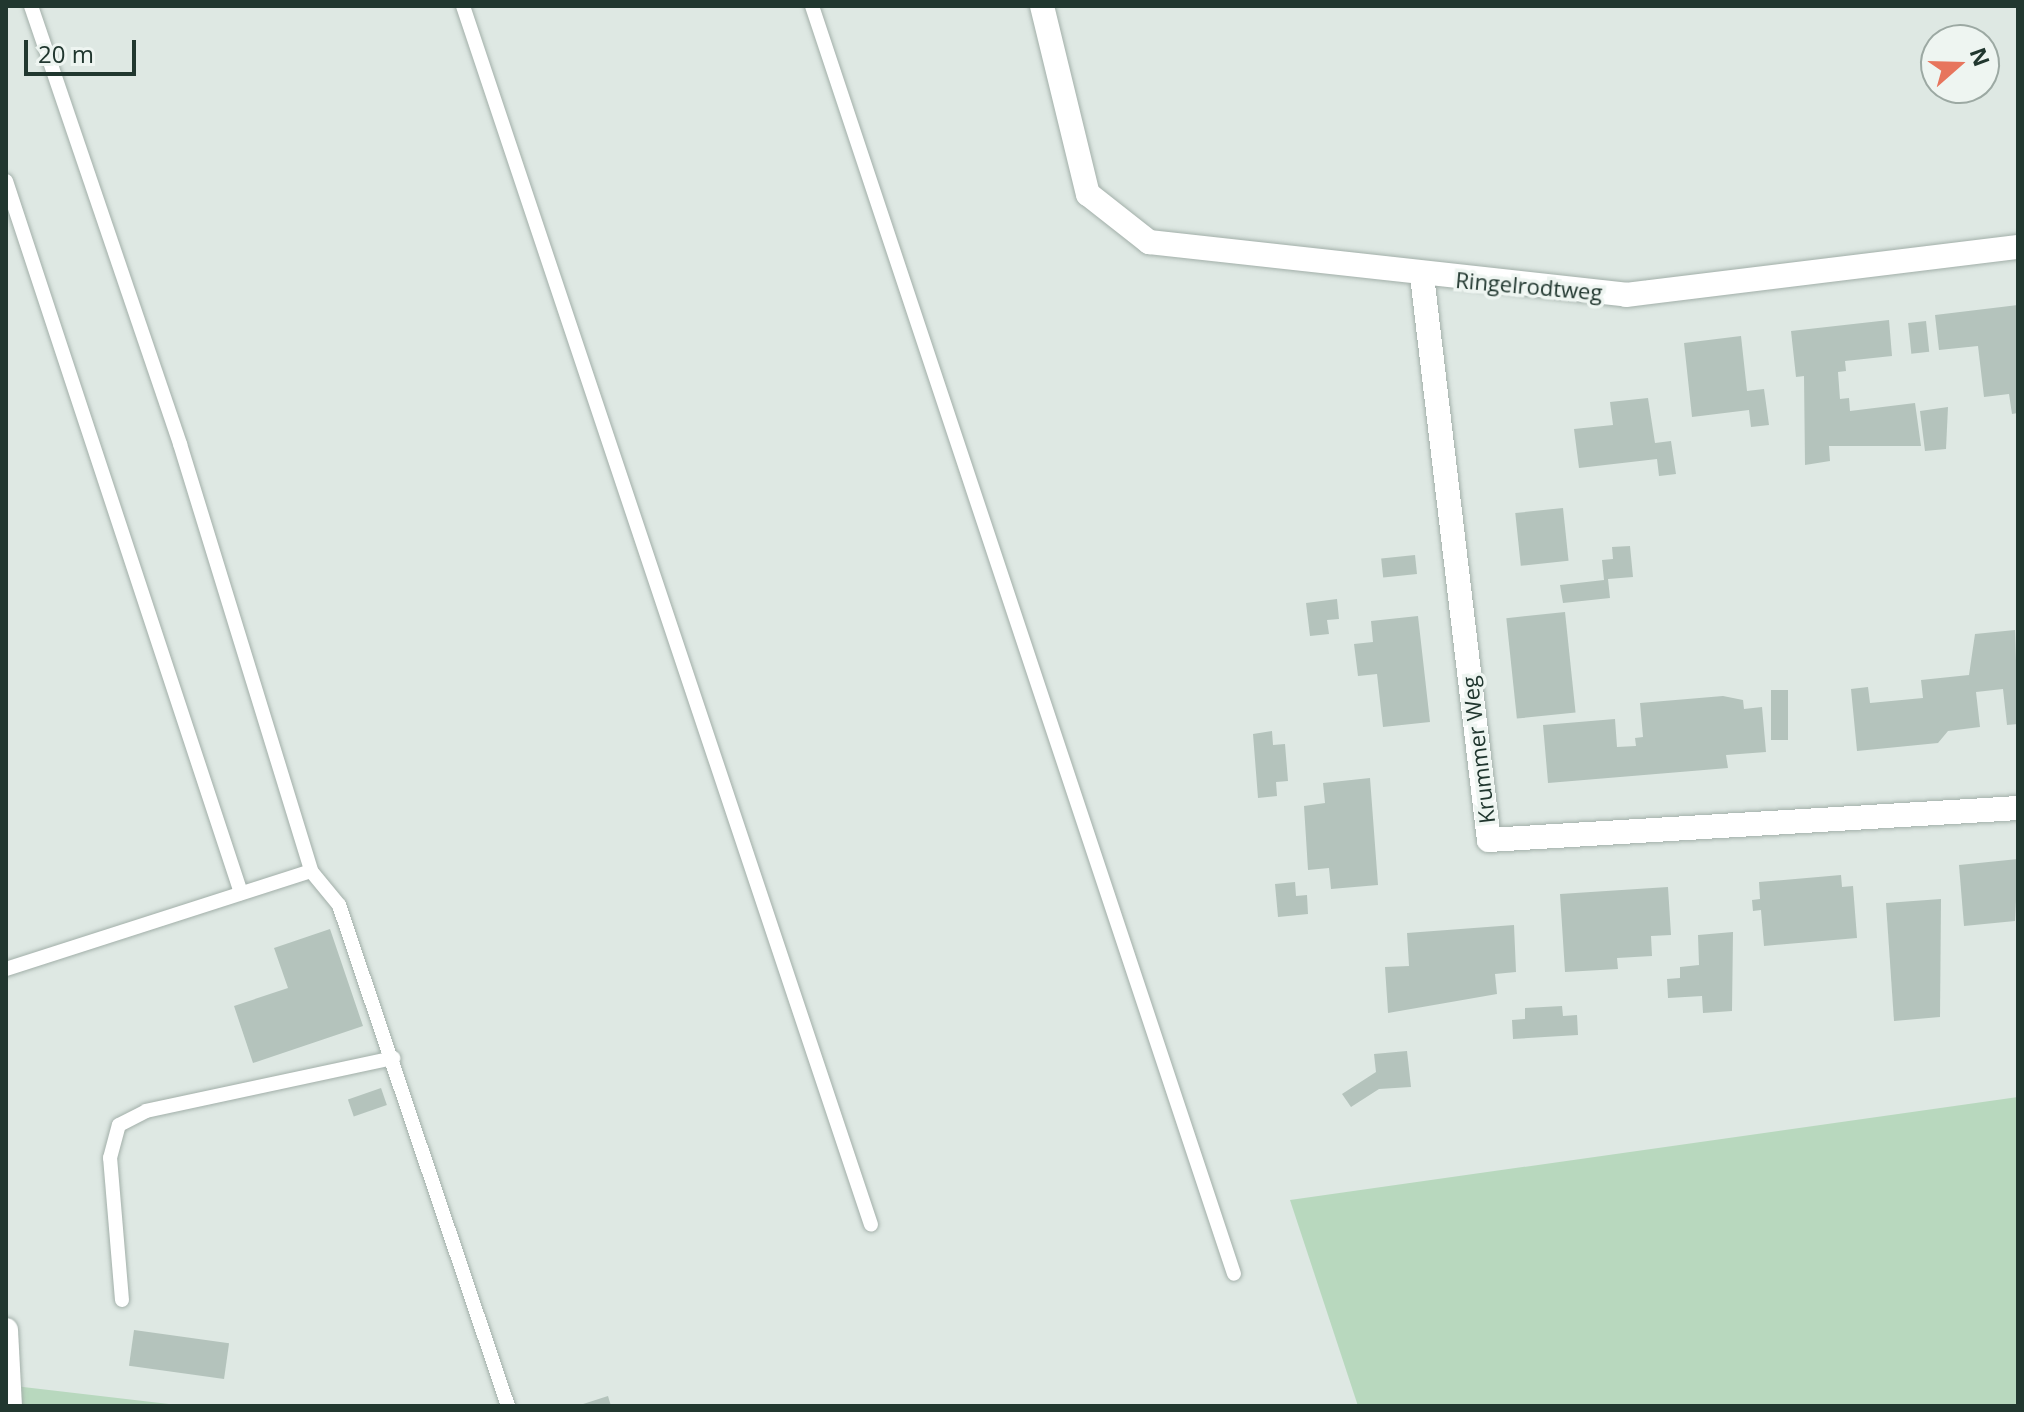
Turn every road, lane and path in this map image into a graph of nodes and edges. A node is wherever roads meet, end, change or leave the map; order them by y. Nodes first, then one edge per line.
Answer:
1 (31, 6) edge
2 (463, 6) edge
3 (812, 6) edge
4 (1042, 6) edge
5 (6, 181) edge
6 (2018, 247) edge
7 (1422, 276) junction
8 (2018, 808) edge
9 (311, 871) junction
10 (241, 893) junction
11 (6, 969) edge
12 (393, 1058) junction
13 (871, 1225) dead end
14 (1234, 1274) dead end
15 (122, 1300) dead end
16 (6, 1330) edge
17 (10, 1406) edge
18 (508, 1406) edge

1 - 9 lane
2 - 13 lane
3 - 14 lane
4 - 7 street, Ringelrodtweg
5 - 10 lane
6 - 7 street, Ringelrodtweg
7 - 8 street, Krummer Weg
9 - 10 lane
9 - 12 lane
10 - 11 lane
12 - 15 lane
12 - 18 lane
16 - 17 street

